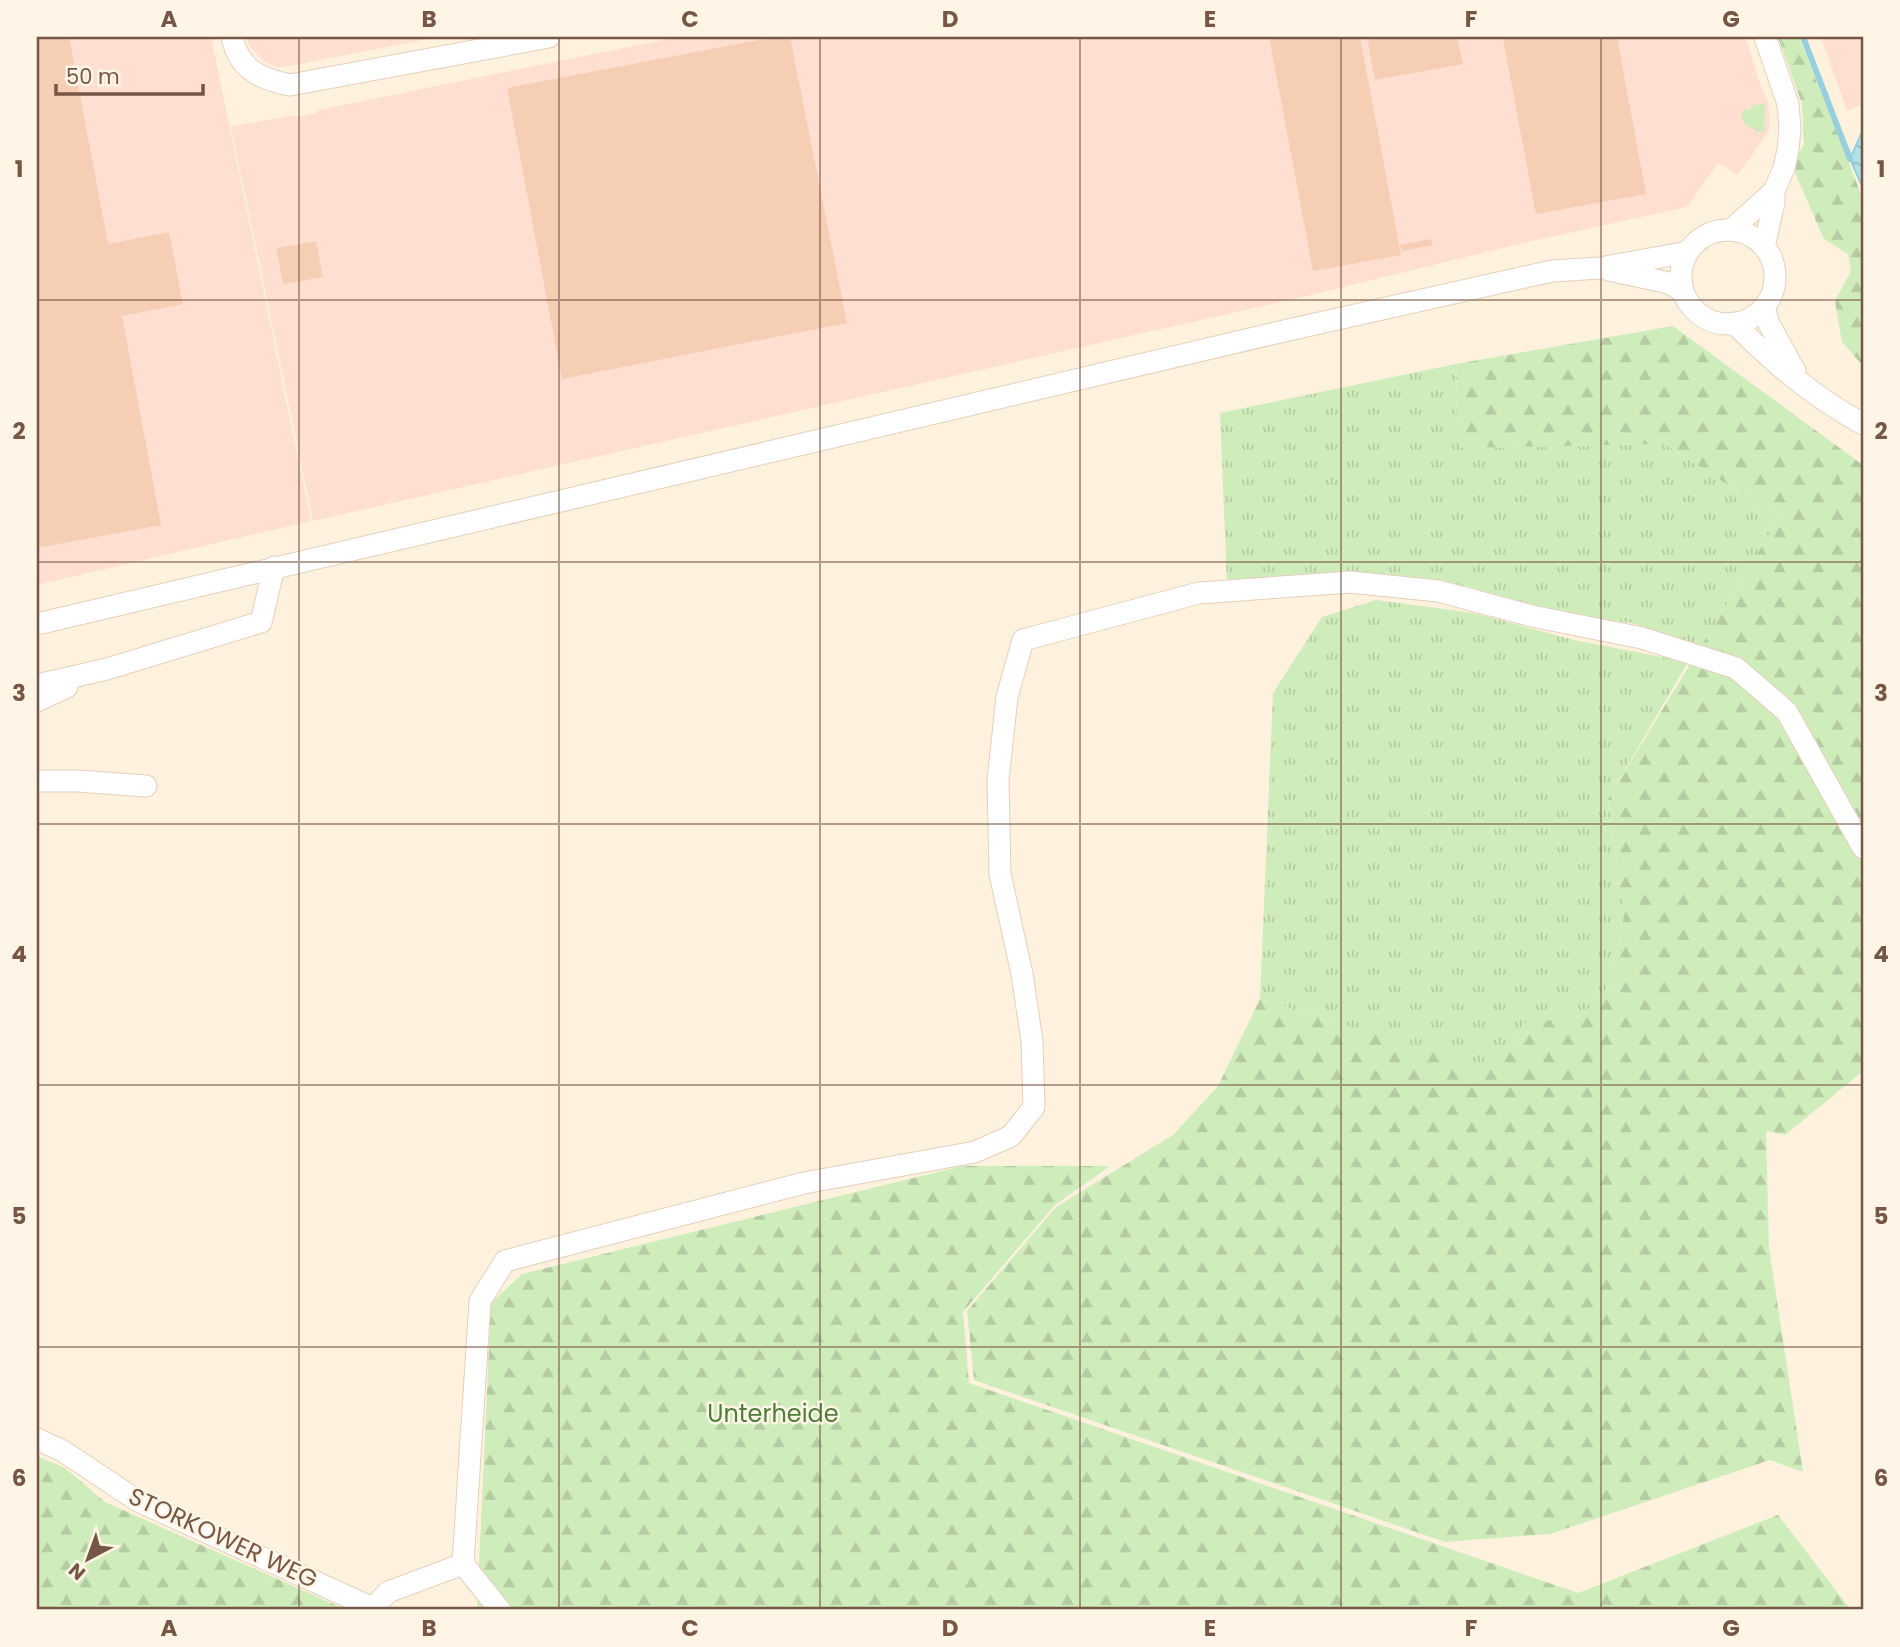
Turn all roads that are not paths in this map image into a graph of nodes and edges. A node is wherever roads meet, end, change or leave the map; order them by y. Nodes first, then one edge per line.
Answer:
1 (232, 37) edge
2 (549, 37) edge
3 (1765, 37) edge
4 (1774, 191) junction
5 (1731, 230) junction
6 (1764, 247) junction
7 (1688, 251) junction
8 (1600, 268) junction
9 (1683, 292) junction
10 (1764, 307) junction
11 (1734, 323) junction
12 (1804, 384) junction
13 (1863, 424) edge
14 (274, 567) junction
15 (37, 624) edge
16 (107, 669) junction
17 (37, 685) edge
18 (37, 701) edge
19 (37, 781) edge
20 (146, 786) dead end
21 (1863, 848) edge
22 (37, 1439) edge
23 (463, 1564) junction
24 (375, 1609) edge
25 (500, 1610) edge

1 - 2 street
3 - 4 street
4 - 5 street
4 - 6 street
5 - 6 street
5 - 7 street
6 - 10 street
7 - 8 street
7 - 9 street
8 - 9 street
8 - 14 street
9 - 11 street
10 - 11 street
10 - 12 street
11 - 12 street
12 - 13 street
14 - 15 street
14 - 16 street
16 - 17 street
16 - 18 street
19 - 20 street
21 - 23 street
22 - 24 street, STORKOWER WEG
23 - 24 street
23 - 25 street

